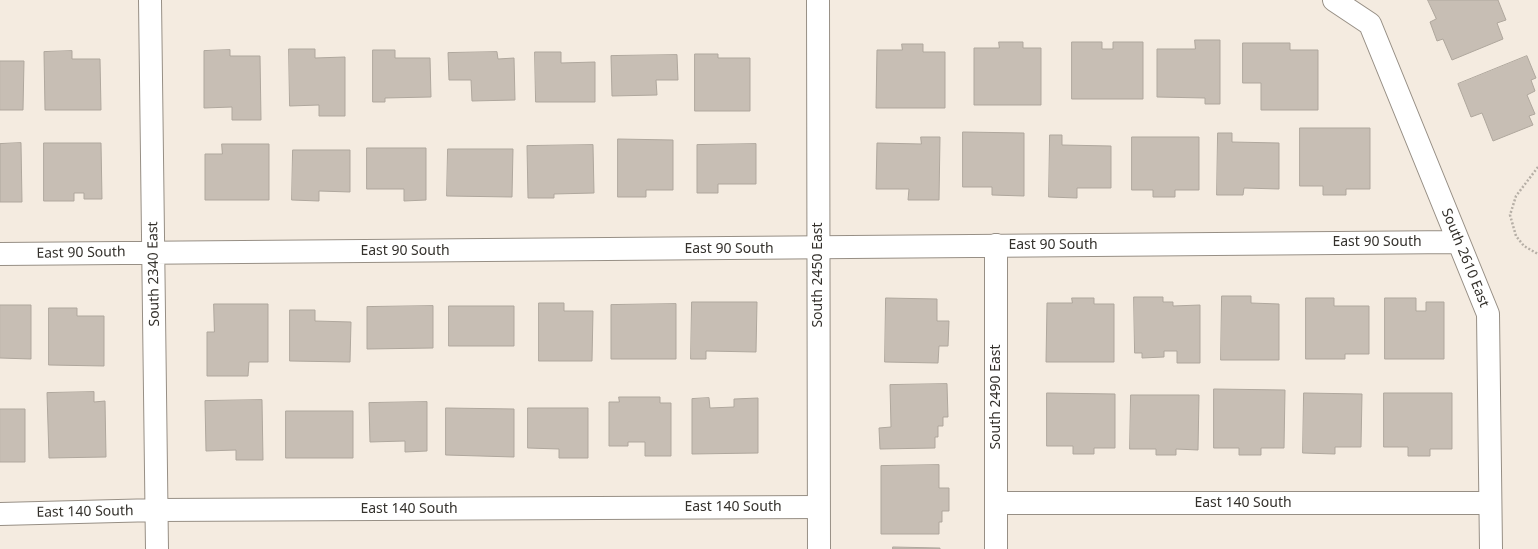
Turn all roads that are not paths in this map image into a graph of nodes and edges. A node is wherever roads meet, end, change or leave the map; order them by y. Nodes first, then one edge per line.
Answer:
1 (150, 0) edge
2 (818, 0) edge
3 (1334, 0) edge
4 (1458, 242) junction
5 (996, 245) junction
6 (818, 248) junction
7 (154, 252) junction
8 (0, 254) edge
9 (996, 503) junction
10 (1490, 503) junction
11 (818, 507) junction
12 (156, 510) junction
13 (0, 514) edge
14 (157, 549) edge
15 (818, 549) edge
16 (996, 549) edge
17 (1491, 549) edge

1 - 7 street, South 2340 East
2 - 6 street, South 2450 East
3 - 4 street, South 2610 East
4 - 5 street, East 90 South
4 - 10 street, South 2610 East
5 - 6 street, East 90 South
5 - 9 street, South 2490 East
6 - 7 street, East 90 South
6 - 11 street, South 2450 East
7 - 8 street, East 90 South
7 - 12 street, South 2340 East
9 - 10 street, East 140 South
9 - 16 street, South 2490 East
10 - 17 street, South 2610 East
11 - 12 street, East 140 South
11 - 15 street, South 2450 East
12 - 13 street, East 140 South
12 - 14 street, South 2340 East

